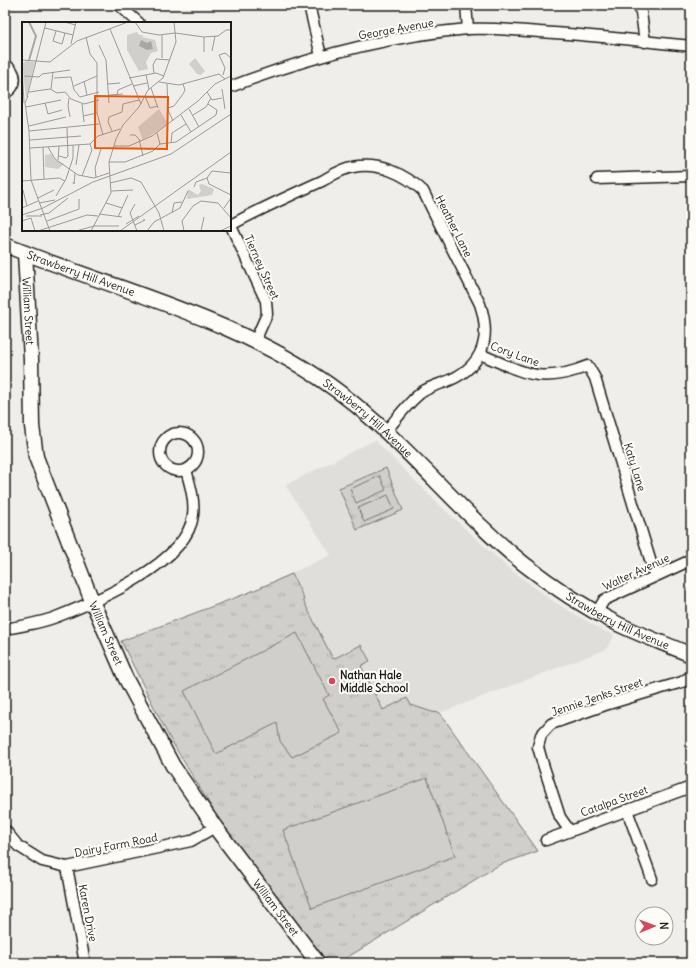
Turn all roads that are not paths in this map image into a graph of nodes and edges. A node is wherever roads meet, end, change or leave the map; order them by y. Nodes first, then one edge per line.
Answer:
1 (119, 5) edge
2 (309, 5) edge
3 (466, 5) edge
4 (640, 5) edge
5 (138, 22) edge
6 (468, 29) junction
7 (645, 42) junction
8 (691, 46) edge
9 (321, 56) junction
10 (5, 65) edge
11 (231, 87) edge
12 (5, 93) edge
13 (691, 176) edge
14 (596, 178) dead end
15 (231, 225) edge
16 (231, 227) edge
17 (5, 245) edge
18 (25, 253) junction
19 (255, 341) junction
20 (480, 354) junction
21 (588, 366) joint
22 (385, 432) junction
23 (186, 470) dead end
24 (691, 560) edge
25 (655, 576) junction
26 (92, 601) junction
27 (597, 612) junction
28 (5, 629) edge
29 (691, 655) edge
30 (691, 676) edge
31 (691, 787) edge
32 (627, 810) junction
33 (215, 828) junction
34 (5, 830) edge
35 (569, 830) junction
36 (546, 840) dead end
37 (67, 867) junction
38 (652, 879) dead end
39 (85, 963) edge
40 (318, 963) edge

1 - 5 street
2 - 9 street
3 - 6 street
4 - 7 street
6 - 7 street, George Avenue
6 - 9 street, George Avenue
7 - 8 street, George Avenue
9 - 11 street, George Avenue
10 - 12 street
13 - 14 street
15 - 20 street, Heather Lane
16 - 19 street, Tierney Street
17 - 18 main road, Strawberry Hill Avenue
18 - 19 main road, Strawberry Hill Avenue
18 - 26 main road, William Street
19 - 22 main road, Strawberry Hill Avenue
20 - 21 street, Cory Lane
20 - 22 street, Heather Lane
21 - 25 street, Katy Lane
22 - 27 main road, Strawberry Hill Avenue
23 - 26 street
24 - 25 street, Walter Avenue
25 - 27 street, Walter Avenue
26 - 28 street
26 - 33 main road, William Street
27 - 29 main road, Strawberry Hill Avenue
30 - 35 street, Jennie Jenks Street
31 - 32 street, Catalpa Street
32 - 35 street, Catalpa Street
32 - 38 street
33 - 37 street, Dairy Farm Road
33 - 40 main road, William Street
34 - 37 street, Dairy Farm Road
35 - 36 street, Catalpa Street
37 - 39 street, Karen Drive

